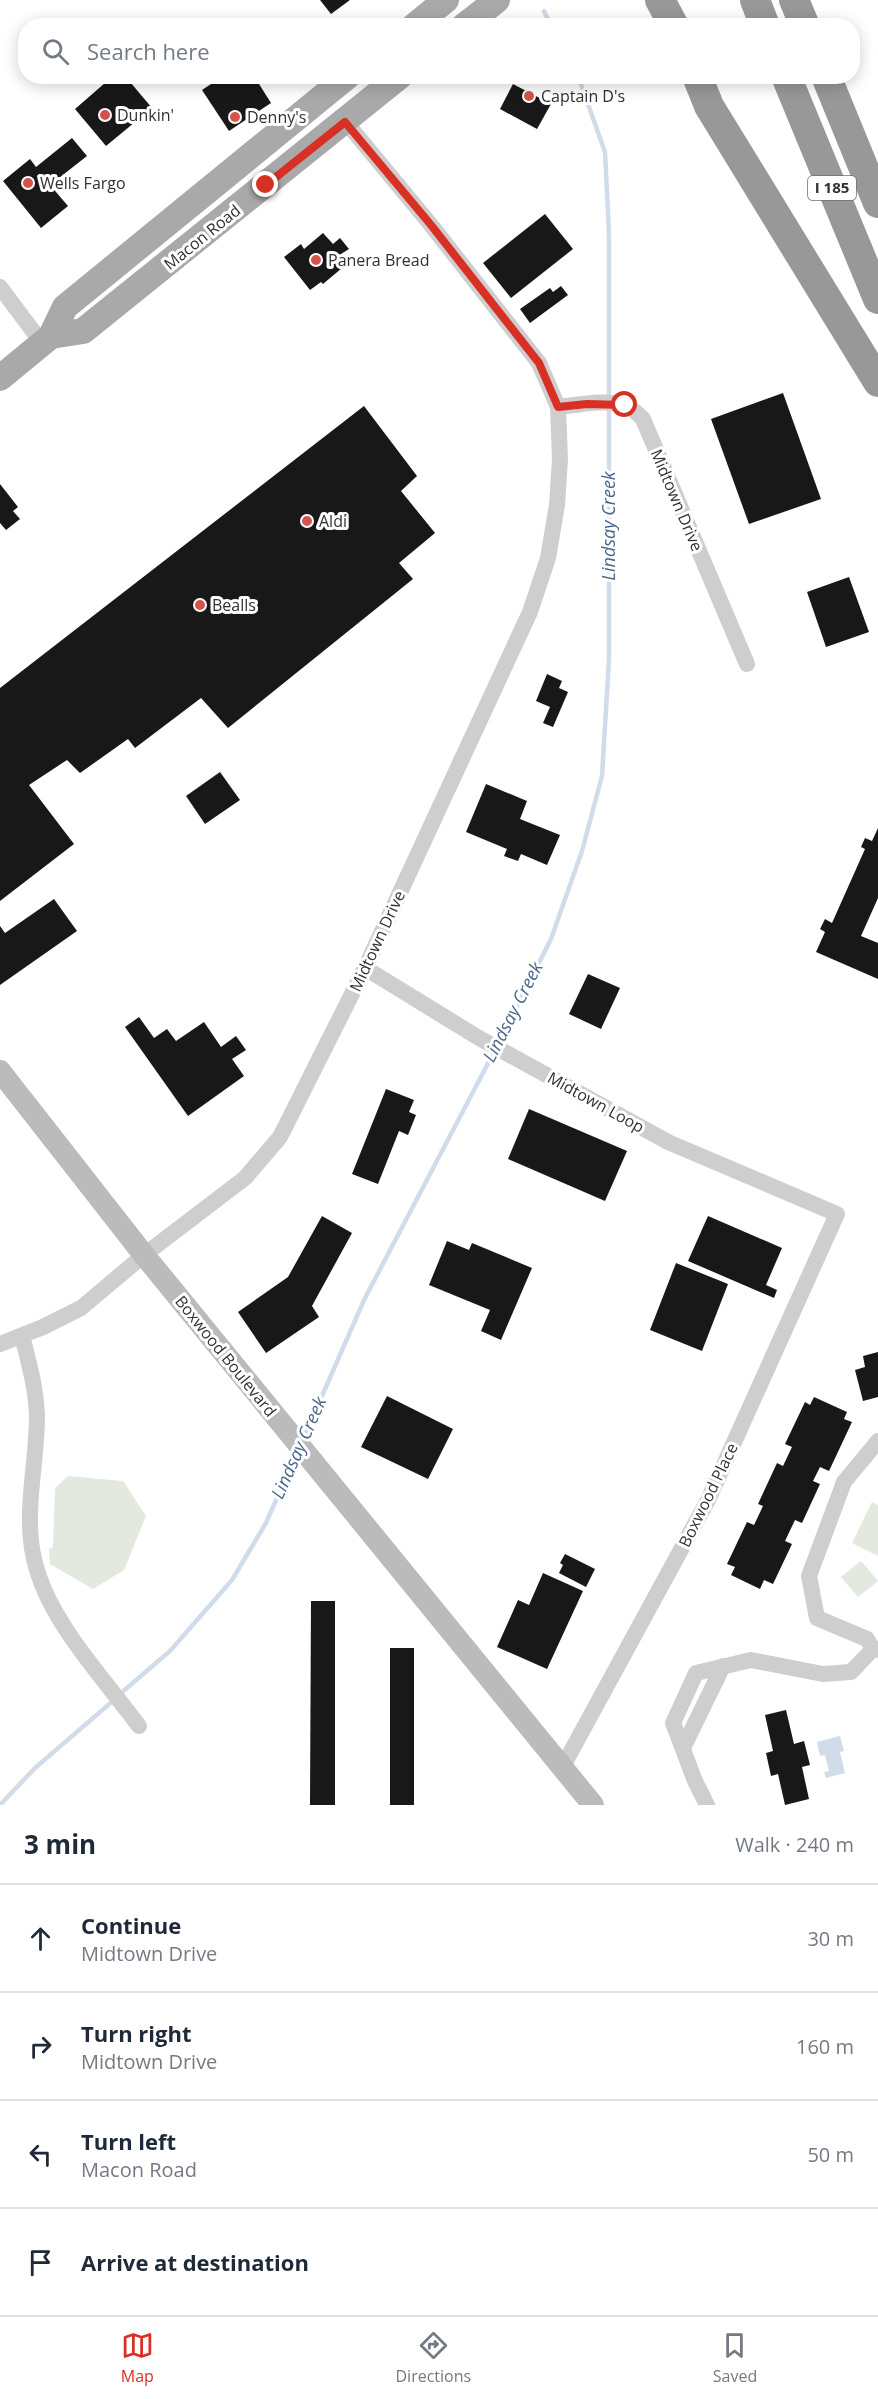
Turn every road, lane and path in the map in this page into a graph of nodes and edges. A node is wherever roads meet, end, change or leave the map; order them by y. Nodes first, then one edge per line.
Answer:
1 (446, 0) edge
2 (497, 0) edge
3 (660, 0) edge
4 (677, 0) edge
5 (755, 0) edge
6 (794, 0) edge
7 (424, 18) edge
8 (474, 18) edge
9 (670, 18) edge
10 (680, 18) edge
11 (762, 18) edge
12 (801, 18) edge
13 (338, 84) edge
14 (390, 84) edge
15 (700, 84) edge
16 (789, 84) edge
17 (829, 84) edge
18 (345, 122) junction
19 (878, 203) edge
20 (0, 287) edge
21 (878, 299) edge
22 (47, 340) junction
23 (0, 378) edge
24 (878, 382) edge
25 (558, 407) junction
26 (747, 664) dead end
27 (365, 968) junction
28 (0, 1071) edge
29 (837, 1214) joint
30 (144, 1255) junction
31 (22, 1336) junction
32 (0, 1344) edge
33 (878, 1442) edge
34 (876, 1649) edge
35 (723, 1666) junction
36 (687, 1694) junction
37 (704, 1702) junction
38 (139, 1726) dead end
39 (683, 1748) junction
40 (562, 1768) junction
41 (593, 1805) edge
42 (707, 1805) edge

1 - 7 main road
2 - 8 main road
3 - 9 highway
4 - 10 highway
5 - 11 highway
6 - 12 highway
13 - 22 main road, Macon Road
14 - 18 main road, Macon Road
15 - 24 highway
16 - 21 highway, I 185
17 - 19 highway, I 185
18 - 22 main road, Macon Road
18 - 25 street, Midtown Drive
20 - 22 street
22 - 23 main road, Macon Road
25 - 26 street, Midtown Drive
25 - 27 street, Midtown Drive
27 - 29 street, Midtown Loop
27 - 30 street, Midtown Drive
28 - 30 street, Boxwood Boulevard
29 - 40 street, Boxwood Place
30 - 31 street, Midtown Drive
30 - 40 street, Boxwood Boulevard
31 - 32 street, Midtown Drive
31 - 38 street
33 - 34 street
34 - 35 street
35 - 36 street
35 - 37 street
36 - 37 street
36 - 39 street
37 - 39 street
39 - 42 street
40 - 41 street, Boxwood Boulevard

